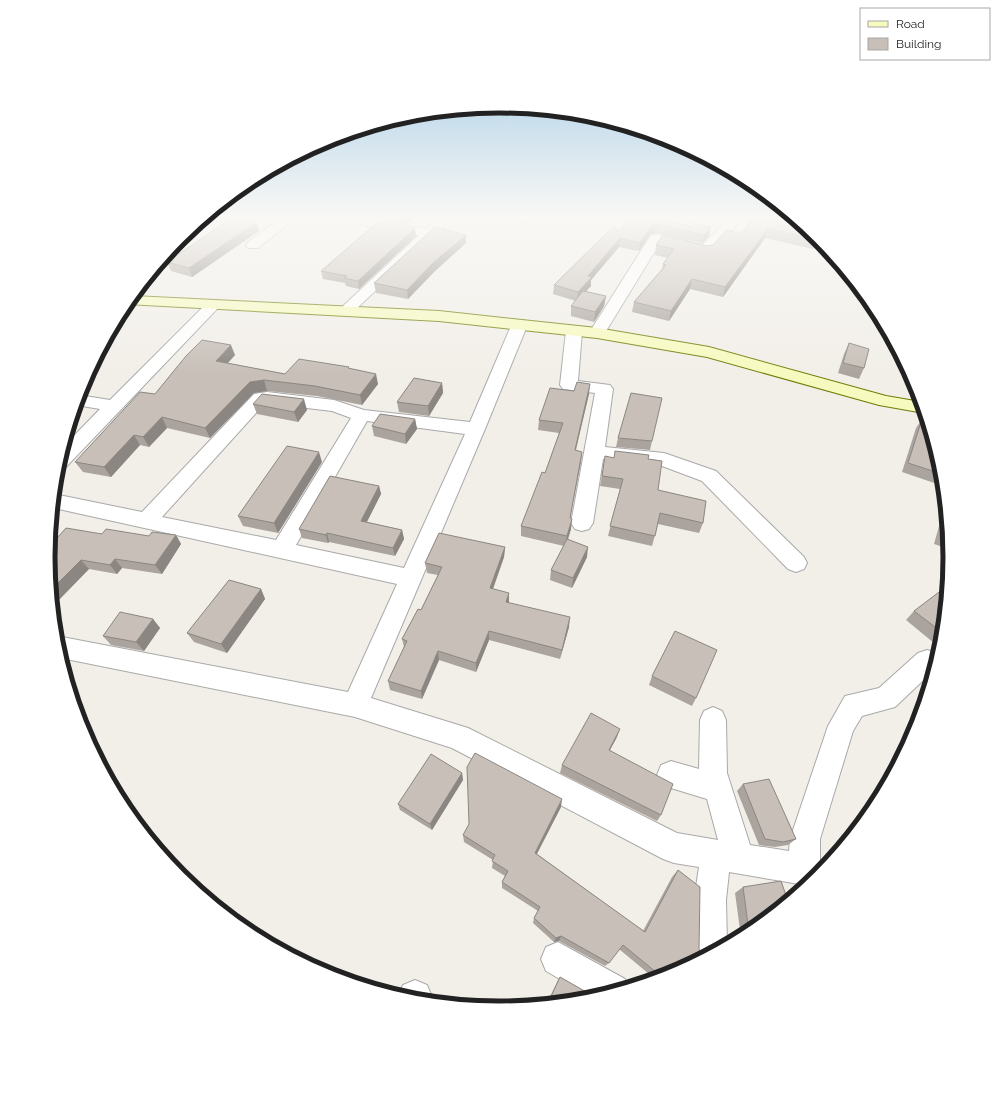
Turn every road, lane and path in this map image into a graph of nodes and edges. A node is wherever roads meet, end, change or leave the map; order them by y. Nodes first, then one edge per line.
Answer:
1 (389, 270) edge
2 (636, 270) edge
3 (137, 300) edge
4 (212, 305) junction
5 (347, 310) junction
6 (519, 326) junction
7 (574, 331) junction
8 (597, 333) junction
9 (84, 401) edge
10 (114, 406) junction
11 (916, 407) edge
12 (362, 415) junction
13 (476, 429) junction
14 (595, 452) junction
15 (68, 453) edge
16 (59, 502) edge
17 (146, 521) junction
18 (582, 522) dead end
19 (282, 549) junction
20 (796, 563) dead end
21 (411, 578) junction
22 (65, 649) edge
23 (927, 661) dead end
24 (355, 705) junction
25 (713, 720) dead end
26 (671, 775) dead end
27 (718, 788) junction
28 (728, 856) junction
29 (811, 873) edge
30 (711, 947) edge
31 (558, 959) dead end
32 (607, 988) edge

1 - 5 street
2 - 8 street
3 - 4 main road
4 - 5 main road
4 - 10 street
5 - 6 main road
6 - 7 main road
6 - 13 street
7 - 8 main road
7 - 14 street
8 - 11 main road
9 - 10 street
10 - 15 street
12 - 13 street
12 - 17 street
12 - 19 street
13 - 21 street
14 - 18 street
14 - 20 street
16 - 17 street
17 - 19 street
19 - 21 street
21 - 24 street
22 - 24 street
23 - 29 street
24 - 28 street
25 - 27 street
26 - 27 street
27 - 28 street
28 - 29 street
28 - 30 street
31 - 32 street

